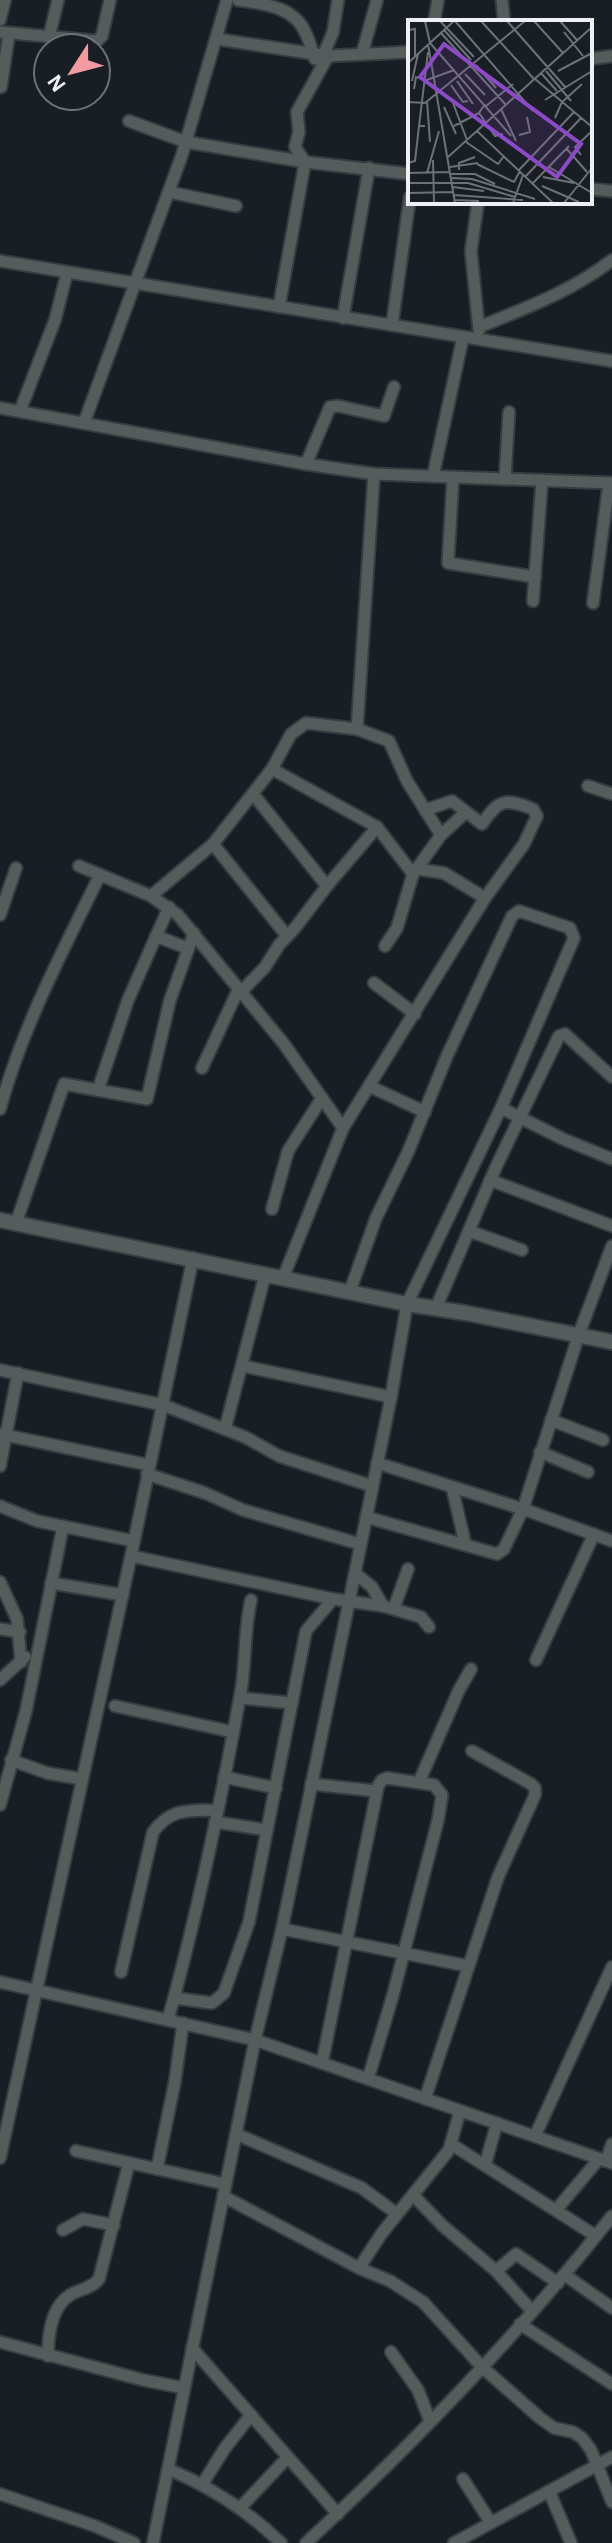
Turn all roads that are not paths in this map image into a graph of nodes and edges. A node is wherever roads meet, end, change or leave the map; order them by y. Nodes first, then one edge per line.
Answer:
1 (5, 0) edge
2 (58, 0) edge
3 (110, 0) edge
4 (227, 0) edge
5 (238, 0) edge
6 (338, 0) edge
7 (377, 0) edge
8 (438, 0) edge
9 (502, 0) edge
10 (0, 20) edge
11 (434, 20) edge
12 (504, 20) edge
13 (57, 32) edge
14 (101, 32) edge
15 (5, 33) edge
16 (32, 37) edge
17 (217, 39) junction
18 (408, 52) edge
19 (362, 54) junction
20 (321, 55) junction
21 (612, 56) edge
22 (592, 59) edge
23 (1, 87) edge
24 (129, 121) dead end
25 (186, 142) junction
26 (305, 162) junction
27 (369, 168) junction
28 (408, 174) edge
29 (592, 189) edge
30 (612, 191) edge
31 (169, 192) junction
32 (409, 204) edge
33 (478, 204) edge
34 (236, 206) dead end
35 (612, 260) edge
36 (0, 261) edge
37 (67, 273) junction
38 (134, 284) junction
39 (279, 307) junction
40 (343, 318) junction
41 (392, 325) junction
42 (479, 333) junction
43 (463, 337) junction
44 (612, 361) edge
45 (394, 387) dead end
46 (0, 408) edge
47 (20, 411) junction
48 (509, 412) dead end
49 (84, 423) junction
50 (306, 464) junction
51 (374, 474) junction
52 (433, 476) junction
53 (453, 477) junction
54 (505, 479) junction
55 (542, 480) junction
56 (611, 483) edge
57 (535, 577) junction
58 (533, 601) dead end
59 (593, 603) dead end
60 (357, 729) junction
61 (272, 769) junction
62 (588, 786) dead end
63 (253, 794) junction
64 (612, 794) edge
65 (425, 810) junction
66 (466, 812) junction
67 (377, 827) junction
68 (441, 835) junction
69 (213, 844) junction
70 (79, 866) dead end
71 (16, 868) dead end
72 (415, 871) junction
73 (100, 875) junction
74 (327, 886) junction
75 (151, 896) junction
76 (485, 898) junction
77 (169, 907) junction
78 (0, 915) edge
79 (194, 933) junction
80 (156, 936) junction
81 (287, 936) junction
82 (385, 946) dead end
83 (187, 948) junction
84 (374, 983) dead end
85 (240, 989) junction
86 (415, 1014) junction
87 (202, 1068) dead end
88 (612, 1077) edge
89 (369, 1086) junction
90 (98, 1090) junction
91 (322, 1098) junction
92 (501, 1108) junction
93 (0, 1109) edge
94 (425, 1112) junction
95 (519, 1117) junction
96 (343, 1128) junction
97 (612, 1159) edge
98 (476, 1161) junction
99 (496, 1167) junction
100 (490, 1180) junction
101 (272, 1209) dead end
102 (0, 1220) edge
103 (16, 1223) junction
104 (612, 1226) edge
105 (469, 1231) junction
106 (612, 1246) edge
107 (522, 1250) dead end
108 (193, 1258) junction
109 (609, 1260) edge
110 (265, 1275) junction
111 (283, 1278) junction
112 (350, 1291) junction
113 (407, 1304) junction
114 (436, 1308) junction
115 (579, 1334) junction
116 (612, 1342) edge
117 (243, 1366) junction
118 (0, 1370) edge
119 (18, 1373) junction
120 (391, 1397) junction
121 (163, 1405) junction
122 (551, 1420) junction
123 (225, 1429) junction
124 (4, 1434) edge
125 (603, 1440) dead end
126 (540, 1452) junction
127 (377, 1463) junction
128 (0, 1466) edge
129 (148, 1469) junction
130 (588, 1472) dead end
131 (372, 1486) junction
132 (452, 1487) junction
133 (0, 1506) edge
134 (523, 1509) junction
135 (366, 1517) junction
136 (460, 1520) junction
137 (63, 1526) junction
138 (594, 1534) junction
139 (442, 1537) junction
140 (134, 1541) junction
141 (612, 1541) edge
142 (465, 1543) junction
143 (360, 1544) junction
144 (131, 1556) junction
145 (408, 1569) dead end
146 (355, 1573) junction
147 (0, 1582) edge
148 (51, 1583) junction
149 (123, 1595) junction
150 (333, 1599) junction
151 (251, 1600) dead end
152 (349, 1600) junction
153 (388, 1607) junction
154 (429, 1627) dead end
155 (0, 1629) edge
156 (20, 1632) junction
157 (39, 1642) junction
158 (536, 1660) dead end
159 (21, 1662) junction
160 (471, 1669) dead end
161 (0, 1680) edge
162 (240, 1698) junction
163 (292, 1703) junction
164 (115, 1706) dead end
165 (233, 1732) junction
166 (472, 1751) dead end
167 (11, 1760) junction
168 (224, 1777) junction
169 (82, 1779) junction
170 (419, 1782) junction
171 (311, 1784) junction
172 (276, 1788) junction
173 (376, 1791) junction
174 (0, 1805) edge
175 (216, 1816) junction
176 (267, 1830) junction
177 (282, 1929) junction
178 (347, 1940) junction
179 (405, 1951) junction
180 (468, 1966) junction
181 (612, 1967) edge
182 (121, 1972) dead end
183 (0, 1982) edge
184 (35, 1989) junction
185 (174, 1998) junction
186 (168, 2020) junction
187 (183, 2023) junction
188 (255, 2040) junction
189 (322, 2063) junction
190 (0, 2079) edge
191 (368, 2079) junction
192 (15, 2082) junction
193 (425, 2099) junction
194 (460, 2111) junction
195 (497, 2123) junction
196 (236, 2134) junction
197 (535, 2136) junction
198 (451, 2144) junction
199 (612, 2144) edge
200 (76, 2151) dead end
201 (0, 2158) edge
202 (605, 2161) edge
203 (129, 2163) junction
204 (485, 2165) junction
205 (157, 2169) junction
206 (224, 2190) junction
207 (413, 2195) junction
208 (556, 2210) junction
209 (397, 2214) junction
210 (612, 2216) edge
211 (114, 2225) junction
212 (63, 2230) dead end
213 (603, 2233) edge
214 (359, 2268) junction
215 (496, 2271) junction
216 (561, 2279) junction
217 (612, 2308) edge
218 (532, 2311) junction
219 (520, 2324) junction
220 (0, 2342) edge
221 (192, 2348) junction
222 (391, 2352) dead end
223 (48, 2356) junction
224 (482, 2367) junction
225 (612, 2384) edge
226 (184, 2388) junction
227 (251, 2415) junction
228 (430, 2421) junction
229 (288, 2457) junction
230 (612, 2457) edge
231 (598, 2464) junction
232 (168, 2469) junction
233 (463, 2479) dead end
234 (203, 2483) junction
235 (549, 2491) junction
236 (0, 2494) edge
237 (612, 2502) edge
238 (240, 2508) junction
239 (338, 2514) junction
240 (491, 2523) junction
241 (134, 2543) edge
242 (153, 2543) edge
243 (281, 2543) edge
244 (306, 2543) edge
245 (454, 2543) edge
246 (571, 2543) edge

1 - 10 street
2 - 13 street
3 - 14 street
4 - 17 street
5 - 20 street
6 - 20 street
7 - 19 street
8 - 11 street
9 - 12 street
15 - 16 street
15 - 23 street
17 - 20 street
17 - 25 street
18 - 19 street
19 - 20 street
20 - 26 street
21 - 22 street
24 - 25 street
25 - 26 street
25 - 31 street
26 - 27 street
26 - 39 street
27 - 28 street
27 - 40 street
29 - 30 street
31 - 34 street
31 - 38 street
32 - 41 street
33 - 42 street
35 - 42 street
36 - 37 street
37 - 38 street
37 - 47 street
38 - 39 street
38 - 49 street
39 - 40 street
40 - 41 street
41 - 43 street
42 - 43 street
42 - 44 street
43 - 52 street
45 - 50 street
46 - 47 street
47 - 49 street
48 - 54 street
49 - 50 street
50 - 51 street
51 - 52 street
51 - 60 street
52 - 53 street
53 - 54 street
53 - 57 street
54 - 55 street
55 - 56 street
55 - 57 street
56 - 59 street
57 - 58 street
60 - 61 street
60 - 65 street
61 - 63 street
61 - 67 street
62 - 64 street
63 - 69 street
63 - 74 street
65 - 66 street
65 - 68 street
66 - 68 street
66 - 76 street
67 - 72 street
67 - 74 street
68 - 72 street
69 - 75 street
69 - 81 street
70 - 73 street
71 - 78 street
72 - 76 street
72 - 82 street
73 - 75 street
73 - 93 street
74 - 81 street
75 - 77 street
76 - 86 street
77 - 79 street
77 - 80 street
79 - 83 street
79 - 85 street
80 - 83 street
80 - 90 street
81 - 85 street
83 - 90 street
84 - 86 street
85 - 87 street
85 - 91 street
86 - 89 street
88 - 95 street
89 - 94 street
89 - 96 street
90 - 103 street
91 - 96 street
91 - 101 street
92 - 94 street
92 - 95 street
92 - 98 street
94 - 112 street
95 - 97 street
95 - 99 street
96 - 111 street
98 - 99 street
98 - 113 street
99 - 100 street
100 - 104 street
100 - 105 street
102 - 103 street
103 - 108 street
105 - 107 street
105 - 114 street
106 - 109 street
108 - 110 street
108 - 121 street
109 - 115 street
110 - 111 street
110 - 117 street
111 - 112 street
112 - 113 street
113 - 114 street
113 - 120 street
114 - 115 street
115 - 116 street
115 - 122 street
117 - 120 street
117 - 123 street
118 - 119 street
119 - 121 street
119 - 124 street
120 - 127 street
121 - 123 street
121 - 129 street
122 - 125 street
122 - 126 street
123 - 131 street
124 - 128 street
124 - 129 street
126 - 130 street
126 - 134 street
127 - 131 street
127 - 132 street
129 - 140 street
129 - 143 street
131 - 135 street
132 - 134 street
132 - 136 street
133 - 137 street
134 - 138 street
134 - 142 street
135 - 139 street
135 - 143 street
136 - 139 street
136 - 142 street
137 - 140 street
137 - 148 street
138 - 141 street
138 - 158 street
139 - 142 street
140 - 144 street
143 - 146 street
144 - 149 street
144 - 150 street
145 - 153 street
146 - 152 street
146 - 153 street
147 - 156 street
148 - 149 street
148 - 157 street
149 - 169 street
150 - 152 street
150 - 163 street
151 - 162 street
152 - 153 street
152 - 171 street
153 - 154 street
155 - 156 street
156 - 159 street
157 - 159 street
157 - 167 street
159 - 161 street
160 - 170 street
162 - 163 street
162 - 165 street
163 - 172 street
164 - 165 street
165 - 168 street
166 - 180 street
167 - 169 street
167 - 174 street
168 - 172 street
168 - 175 street
169 - 184 street
170 - 173 street
170 - 179 street
171 - 173 street
171 - 177 street
172 - 176 street
173 - 178 street
175 - 176 street
175 - 182 street
175 - 185 street
176 - 185 street
177 - 178 street
177 - 188 street
178 - 179 street
178 - 189 street
179 - 180 street
179 - 191 street
180 - 193 street
181 - 197 street
183 - 184 street
184 - 186 street
184 - 192 street
185 - 186 street
186 - 187 street
187 - 188 street
187 - 205 street
188 - 189 street
188 - 196 street
189 - 191 street
190 - 192 street
191 - 193 street
192 - 201 street
193 - 194 street
194 - 195 street
194 - 198 street
195 - 197 street
195 - 204 street
196 - 206 street
196 - 209 street
197 - 202 street
198 - 204 street
198 - 207 street
199 - 202 street
200 - 203 street
202 - 208 street
203 - 205 street
203 - 211 street
204 - 208 street
205 - 206 street
206 - 214 street
206 - 221 street
207 - 209 street
207 - 215 street
208 - 213 street
209 - 214 street
210 - 213 street
211 - 212 street
211 - 223 street
213 - 216 street
214 - 224 street
215 - 216 street
215 - 218 street
216 - 217 street
216 - 218 street
218 - 219 street
219 - 224 street
219 - 225 street
220 - 223 street
221 - 226 street
221 - 227 street
222 - 228 street
223 - 226 street
224 - 228 street
224 - 231 street
226 - 232 street
227 - 229 street
227 - 234 street
228 - 239 street
229 - 238 street
229 - 239 street
230 - 231 street
231 - 235 street
231 - 237 street
232 - 234 street
232 - 242 street
233 - 240 street
234 - 238 street
235 - 240 street
235 - 246 street
236 - 241 street
238 - 243 street
239 - 244 street
240 - 245 street

